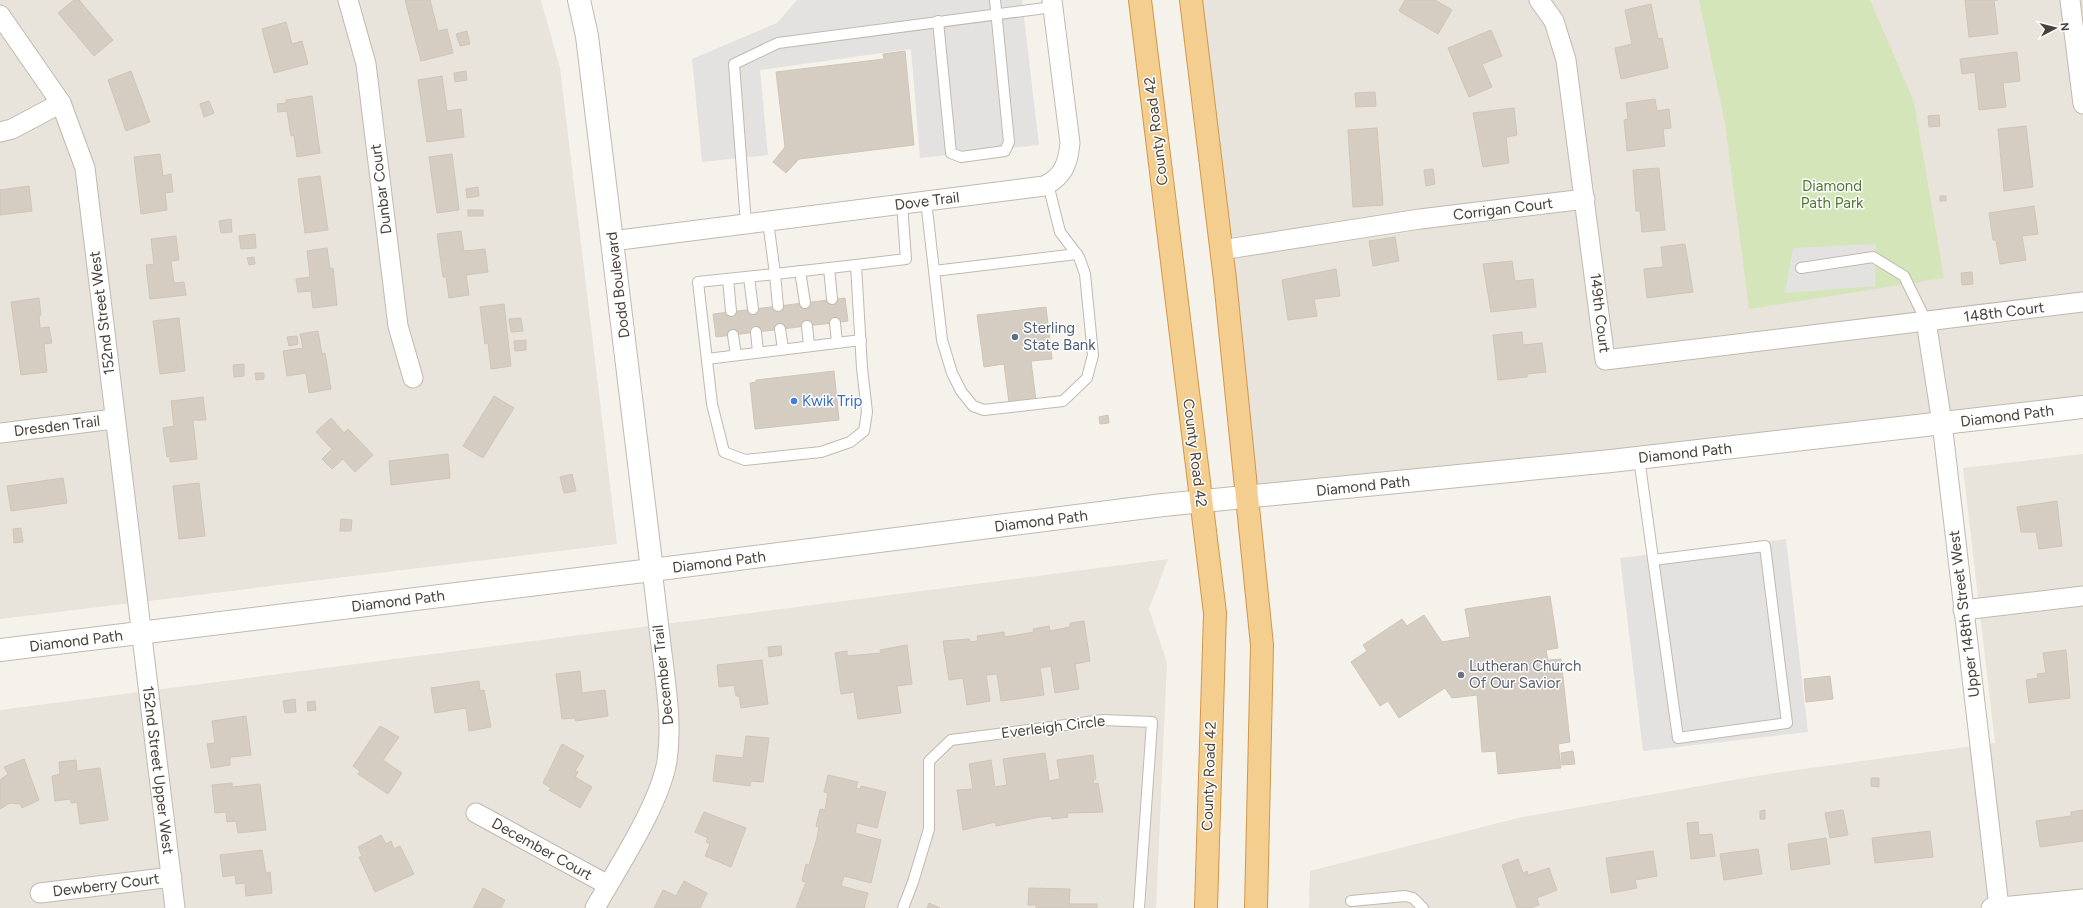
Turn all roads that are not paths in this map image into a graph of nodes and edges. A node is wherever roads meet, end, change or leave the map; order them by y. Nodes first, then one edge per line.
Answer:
1 (348, 0) edge
2 (579, 0) edge
3 (995, 0) edge
4 (1140, 0) edge
5 (1191, 0) edge
6 (1539, 0) edge
7 (2070, 0) edge
8 (1052, 4) edge
9 (997, 13) junction
10 (0, 15) edge
11 (938, 22) junction
12 (61, 102) junction
13 (2083, 104) edge
14 (0, 132) edge
15 (1048, 184) junction
16 (1585, 199) junction
17 (926, 201) junction
18 (902, 204) junction
19 (768, 221) junction
20 (746, 224) junction
21 (612, 241) junction
22 (1221, 250) junction
23 (1077, 254) junction
24 (856, 265) junction
25 (829, 268) junction
26 (1801, 268) dead end
27 (800, 271) junction
28 (934, 271) junction
29 (775, 274) junction
30 (749, 277) junction
31 (728, 279) junction
32 (832, 299) dead end
33 (2083, 302) edge
34 (805, 303) dead end
35 (778, 306) dead end
36 (753, 309) dead end
37 (731, 311) dead end
38 (1926, 321) junction
39 (835, 323) dead end
40 (807, 326) dead end
41 (780, 330) dead end
42 (756, 332) dead end
43 (733, 335) dead end
44 (861, 340) junction
45 (837, 342) junction
46 (809, 345) junction
47 (783, 349) junction
48 (758, 352) junction
49 (736, 355) junction
50 (707, 359) junction
51 (413, 378) dead end
52 (2083, 406) edge
53 (114, 419) junction
54 (1942, 423) junction
55 (0, 433) edge
56 (1639, 458) junction
57 (1246, 497) junction
58 (1201, 501) junction
59 (1653, 560) junction
60 (652, 570) junction
61 (2083, 596) edge
62 (1963, 610) junction
63 (141, 633) junction
64 (0, 650) edge
65 (476, 813) dead end
66 (172, 877) junction
67 (608, 886) junction
68 (40, 893) dead end
69 (2083, 899) edge
70 (1351, 901) dead end
71 (175, 908) edge
72 (595, 908) edge
73 (903, 908) edge
74 (1139, 908) edge
75 (1206, 908) edge
76 (1256, 908) edge
77 (1423, 908) edge
78 (1995, 908) edge

1 - 51 street, Dunbar Court
2 - 21 street, Dodd Boulevard
3 - 9 lane
4 - 58 highway, County Road 42
5 - 22 highway
6 - 16 street, 149th Court
7 - 13 street
8 - 9 lane
8 - 15 street
9 - 11 lane
9 - 11 lane
10 - 12 street, 152nd Street West
11 - 20 lane
12 - 14 street
12 - 53 street, 152nd Street West
15 - 17 street, Dove Trail
15 - 23 lane
16 - 22 street, Corrigan Court
16 - 38 street, 149th Court
17 - 18 street, Dove Trail
17 - 28 lane
18 - 19 street, Dove Trail
18 - 24 lane
19 - 20 street, Dove Trail
19 - 29 lane
20 - 21 street, Dove Trail
21 - 60 street, Dodd Boulevard
22 - 57 highway
23 - 28 lane
23 - 28 lane
24 - 25 lane
24 - 44 lane
25 - 27 lane
25 - 32 lane
26 - 38 lane
27 - 29 lane
27 - 34 lane
29 - 30 lane
29 - 35 lane
30 - 31 lane
30 - 36 lane
31 - 37 lane
31 - 50 lane
33 - 38 street, 148th Court
38 - 54 street, Upper 148th Street West
39 - 45 lane
40 - 46 lane
41 - 47 lane
42 - 48 lane
43 - 49 lane
44 - 45 lane
44 - 50 lane
45 - 46 lane
46 - 47 lane
47 - 48 lane
48 - 49 lane
49 - 50 lane
52 - 54 street, Diamond Path
53 - 55 street, Dresden Trail
53 - 63 street, 152nd Street West
54 - 56 street, Diamond Path
54 - 62 street, Upper 148th Street West
56 - 57 street, Diamond Path
56 - 59 lane
57 - 58 street, Diamond Path
57 - 76 highway
58 - 60 street, Diamond Path
58 - 75 highway, County Road 42
59 - 59 lane
60 - 63 street, Diamond Path
60 - 67 street, December Trail
61 - 62 street
62 - 78 street, Upper 148th Street West
63 - 64 street, Diamond Path
63 - 66 street, 152nd Street Upper West
65 - 67 street, December Court
66 - 68 street, Dewberry Court
66 - 71 street, 152nd Street Upper West
67 - 72 street, December Trail
69 - 78 street
70 - 77 lane
73 - 74 lane, Everleigh Circle

